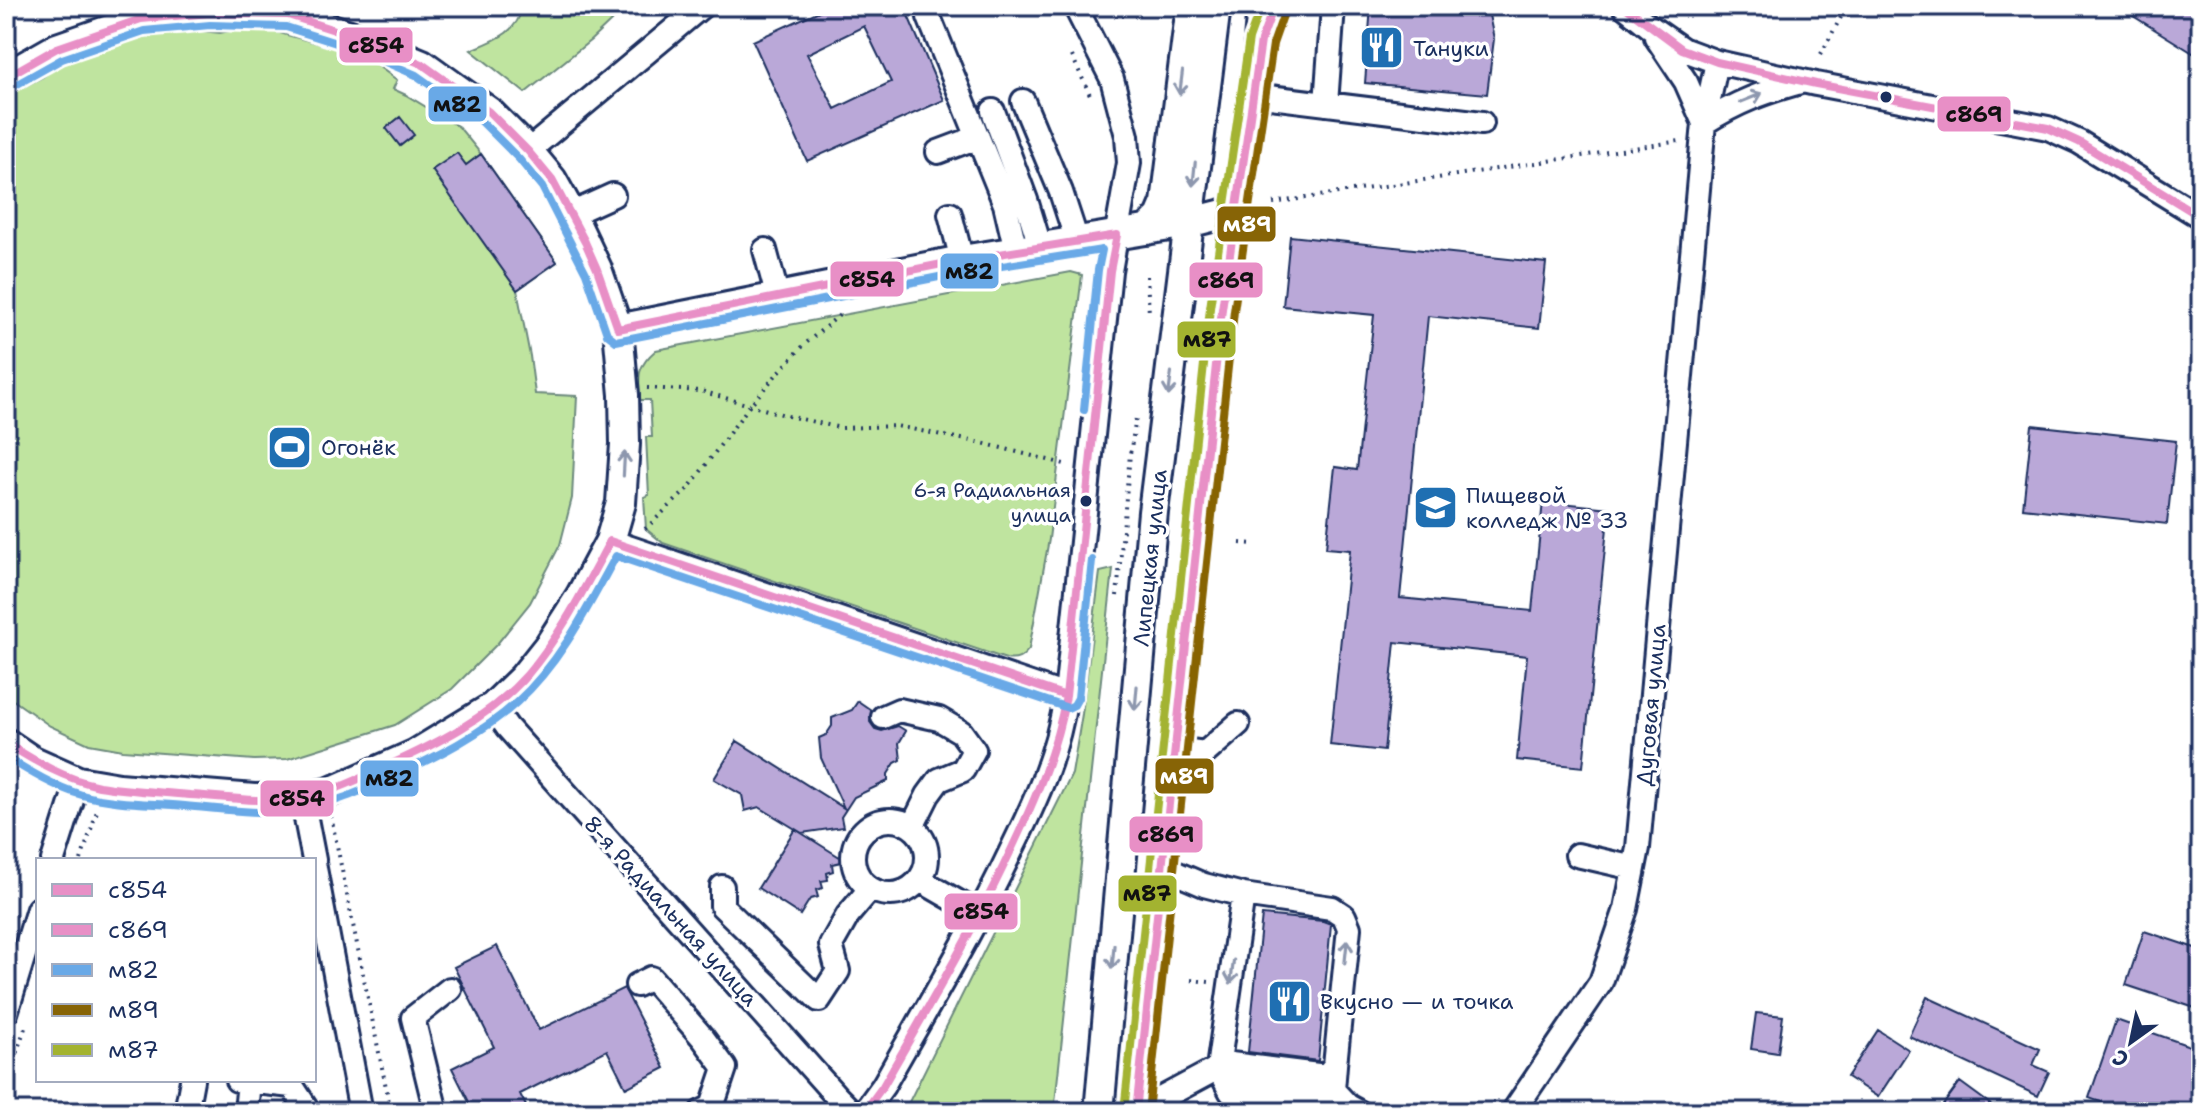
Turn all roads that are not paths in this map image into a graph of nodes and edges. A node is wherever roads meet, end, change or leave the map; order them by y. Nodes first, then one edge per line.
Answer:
1 (702, 6) edge
2 (1075, 6) edge
3 (1191, 6) edge
4 (1209, 6) edge
5 (1216, 6) edge
6 (1262, 6) edge
7 (1274, 6) edge
8 (1333, 6) edge
9 (1624, 6) edge
10 (929, 17) dead end
11 (1649, 26) junction
12 (1210, 41) junction
13 (1261, 41) junction
14 (1717, 62) junction
15 (6, 77) edge
16 (1803, 81) junction
17 (1253, 95) junction
18 (1023, 101) dead end
19 (1326, 104) junction
20 (993, 111) dead end
21 (1482, 123) dead end
22 (1704, 123) junction
23 (978, 137) junction
24 (528, 151) junction
25 (938, 152) dead end
26 (613, 195) dead end
27 (1235, 211) junction
28 (571, 214) junction
29 (950, 214) dead end
30 (2201, 217) edge
31 (1188, 223) junction
32 (1147, 230) junction
33 (1117, 235) junction
34 (1077, 241) junction
35 (1028, 248) junction
36 (765, 250) dead end
37 (962, 260) junction
38 (778, 298) junction
39 (618, 329) junction
40 (610, 541) junction
41 (1066, 696) junction
42 (493, 707) junction
43 (883, 717) dead end
44 (1238, 724) dead end
45 (6, 743) edge
46 (1175, 749) junction
47 (78, 781) junction
48 (302, 798) junction
49 (912, 827) junction
50 (1577, 855) dead end
51 (54, 858) edge
52 (313, 858) edge
53 (1162, 867) junction
54 (1634, 868) junction
55 (316, 872) edge
56 (920, 880) junction
57 (722, 887) dead end
58 (870, 889) junction
59 (1243, 895) junction
60 (979, 914) junction
61 (36, 916) edge
62 (637, 985) dead end
63 (450, 989) dead end
64 (6, 1013) edge
65 (1225, 1066) junction
66 (1331, 1077) junction
67 (192, 1082) edge
68 (243, 1082) edge
69 (253, 1082) edge
70 (186, 1112) edge
71 (246, 1112) edge
72 (309, 1112) edge
73 (361, 1112) edge
74 (436, 1112) edge
75 (701, 1112) edge
76 (852, 1112) edge
77 (864, 1112) edge
78 (1099, 1112) edge
79 (1136, 1112) edge
80 (1359, 1112) edge
81 (1513, 1112) edge

1 - 24 street
2 - 33 street
3 -> 32 main road
4 - 12 main road
5 - 12 main road, Липецкая улица
6 - 13 main road, Липецкая улица
7 - 13 main road
8 - 19 street
9 - 11 street
10 - 23 street
11 - 14 street
11 - 22 street, Дуговая улица
12 -> 31 main road, Липецкая улица
13 - 17 main road, Липецкая улица
14 - 16 street
14 - 22 street, Дуговая улица
15 - 24 main road
22 -> 16 street
16 - 30 street
17 - 19 street
17 - 27 main road, Липецкая улица
18 - 34 street
19 - 21 street
20 - 35 street
22 - 54 street, Дуговая улица
23 - 25 street
23 - 35 street
24 - 28 main road
26 - 28 street
27 - 31 main road
27 - 46 main road, Липецкая улица
28 - 39 main road
29 - 37 street
31 - 32 main road
31 -> 78 main road, Липецкая улица
32 - 33 main road
33 - 34 main road
33 - 41 street
34 - 35 main road
35 - 37 main road
36 - 38 street
37 - 38 main road
38 - 39 main road
40 -> 39 main road
40 - 41 street
40 - 42 main road
41 - 60 street
42 - 48 main road
42 - 76 street, 8-я Радиальная улица
43 - 49 street
44 - 46 street
45 - 47 main road
46 - 53 main road, Липецкая улица
47 - 48 main road
47 - 51 street
48 - 52 street
49 - 56 street
49 - 58 street
50 - 54 street
53 - 59 street
53 - 79 main road, Липецкая улица
54 - 81 street, Дуговая улица
55 - 73 street
56 - 58 street
56 - 60 street
57 - 58 street
59 -> 65 street
66 -> 59 street
60 - 77 street
61 - 64 street
62 - 75 street
63 - 74 street
65 - 66 street
65 - 66 street
65 - 79 street
66 - 80 street
67 - 70 street
68 - 71 street
69 - 72 street

